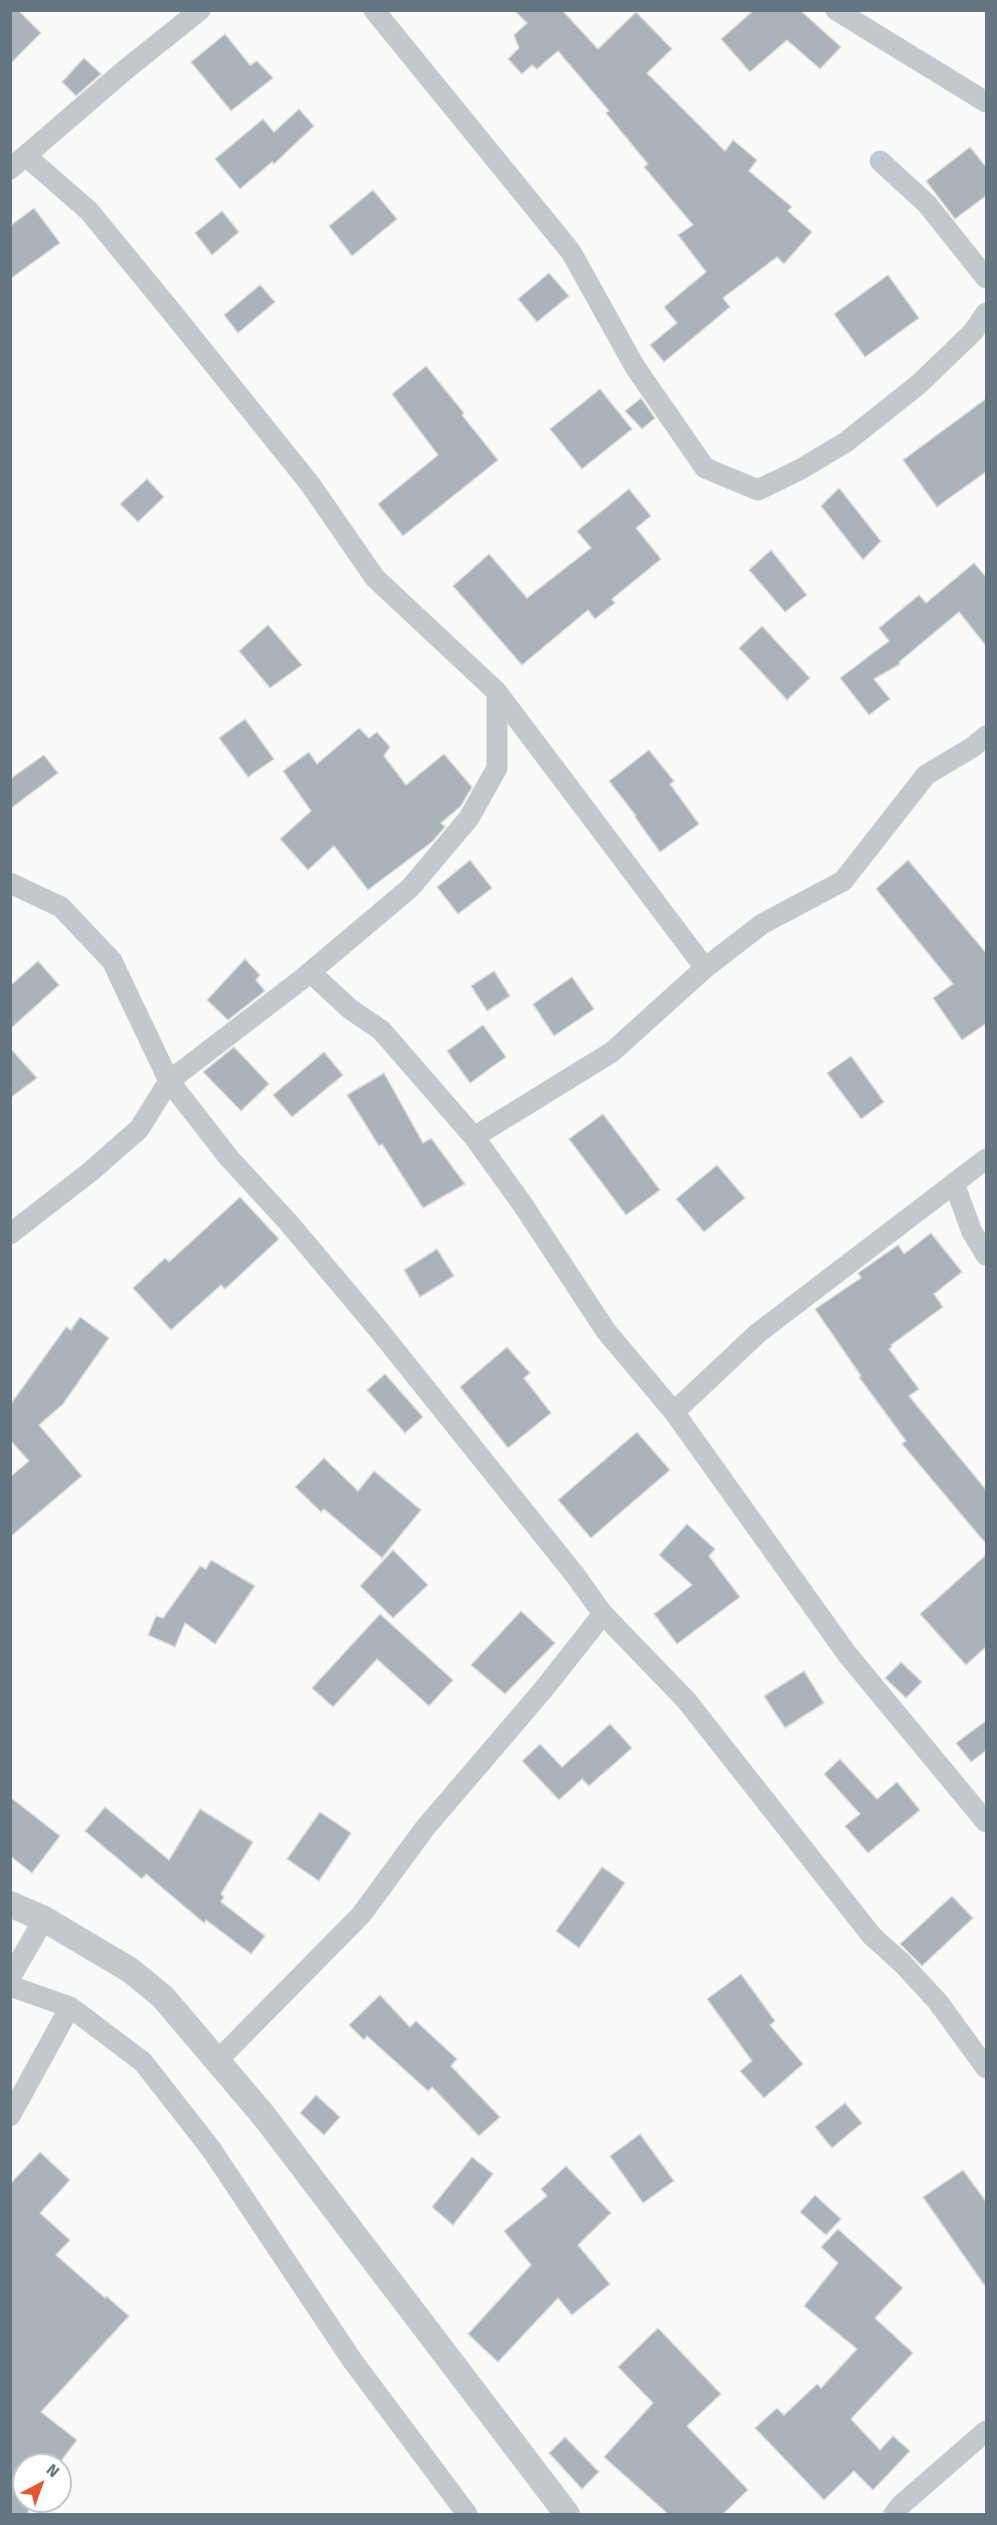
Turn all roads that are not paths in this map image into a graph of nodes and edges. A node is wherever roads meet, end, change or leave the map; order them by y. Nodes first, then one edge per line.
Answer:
1 (200, 10) edge
2 (374, 10) edge
3 (836, 10) edge
4 (987, 102) edge
5 (880, 161) dead end
6 (18, 163) edge
7 (987, 278) edge
8 (987, 313) edge
9 (497, 692) junction
10 (987, 736) edge
11 (10, 883) edge
12 (705, 968) junction
13 (310, 972) junction
14 (169, 1081) junction
15 (474, 1137) junction
16 (987, 1159) edge
17 (954, 1183) junction
18 (10, 1234) edge
19 (987, 1255) edge
20 (674, 1412) junction
21 (603, 1614) junction
22 (987, 1822) edge
23 (10, 1904) edge
24 (44, 1918) junction
25 (10, 1978) edge
26 (10, 1986) edge
27 (70, 2007) junction
28 (216, 2062) junction
29 (987, 2068) edge
30 (10, 2116) edge
31 (986, 2434) edge
32 (467, 2514) edge
33 (567, 2514) edge
34 (894, 2514) edge

1 - 6 street
2 - 8 street
3 - 4 street
5 - 7 street
6 - 9 street
9 - 12 street
9 - 13 street
10 - 12 street
11 - 14 street
12 - 15 street
13 - 14 street
13 - 15 street
14 - 18 street
14 - 21 street
15 - 20 street
16 - 17 street
17 - 19 street
17 - 20 street
20 - 22 street
21 - 28 street
21 - 29 street
23 - 24 street
24 - 25 street
24 - 28 street
26 - 27 street
27 - 30 street
27 - 32 street
28 - 33 street
31 - 34 street

